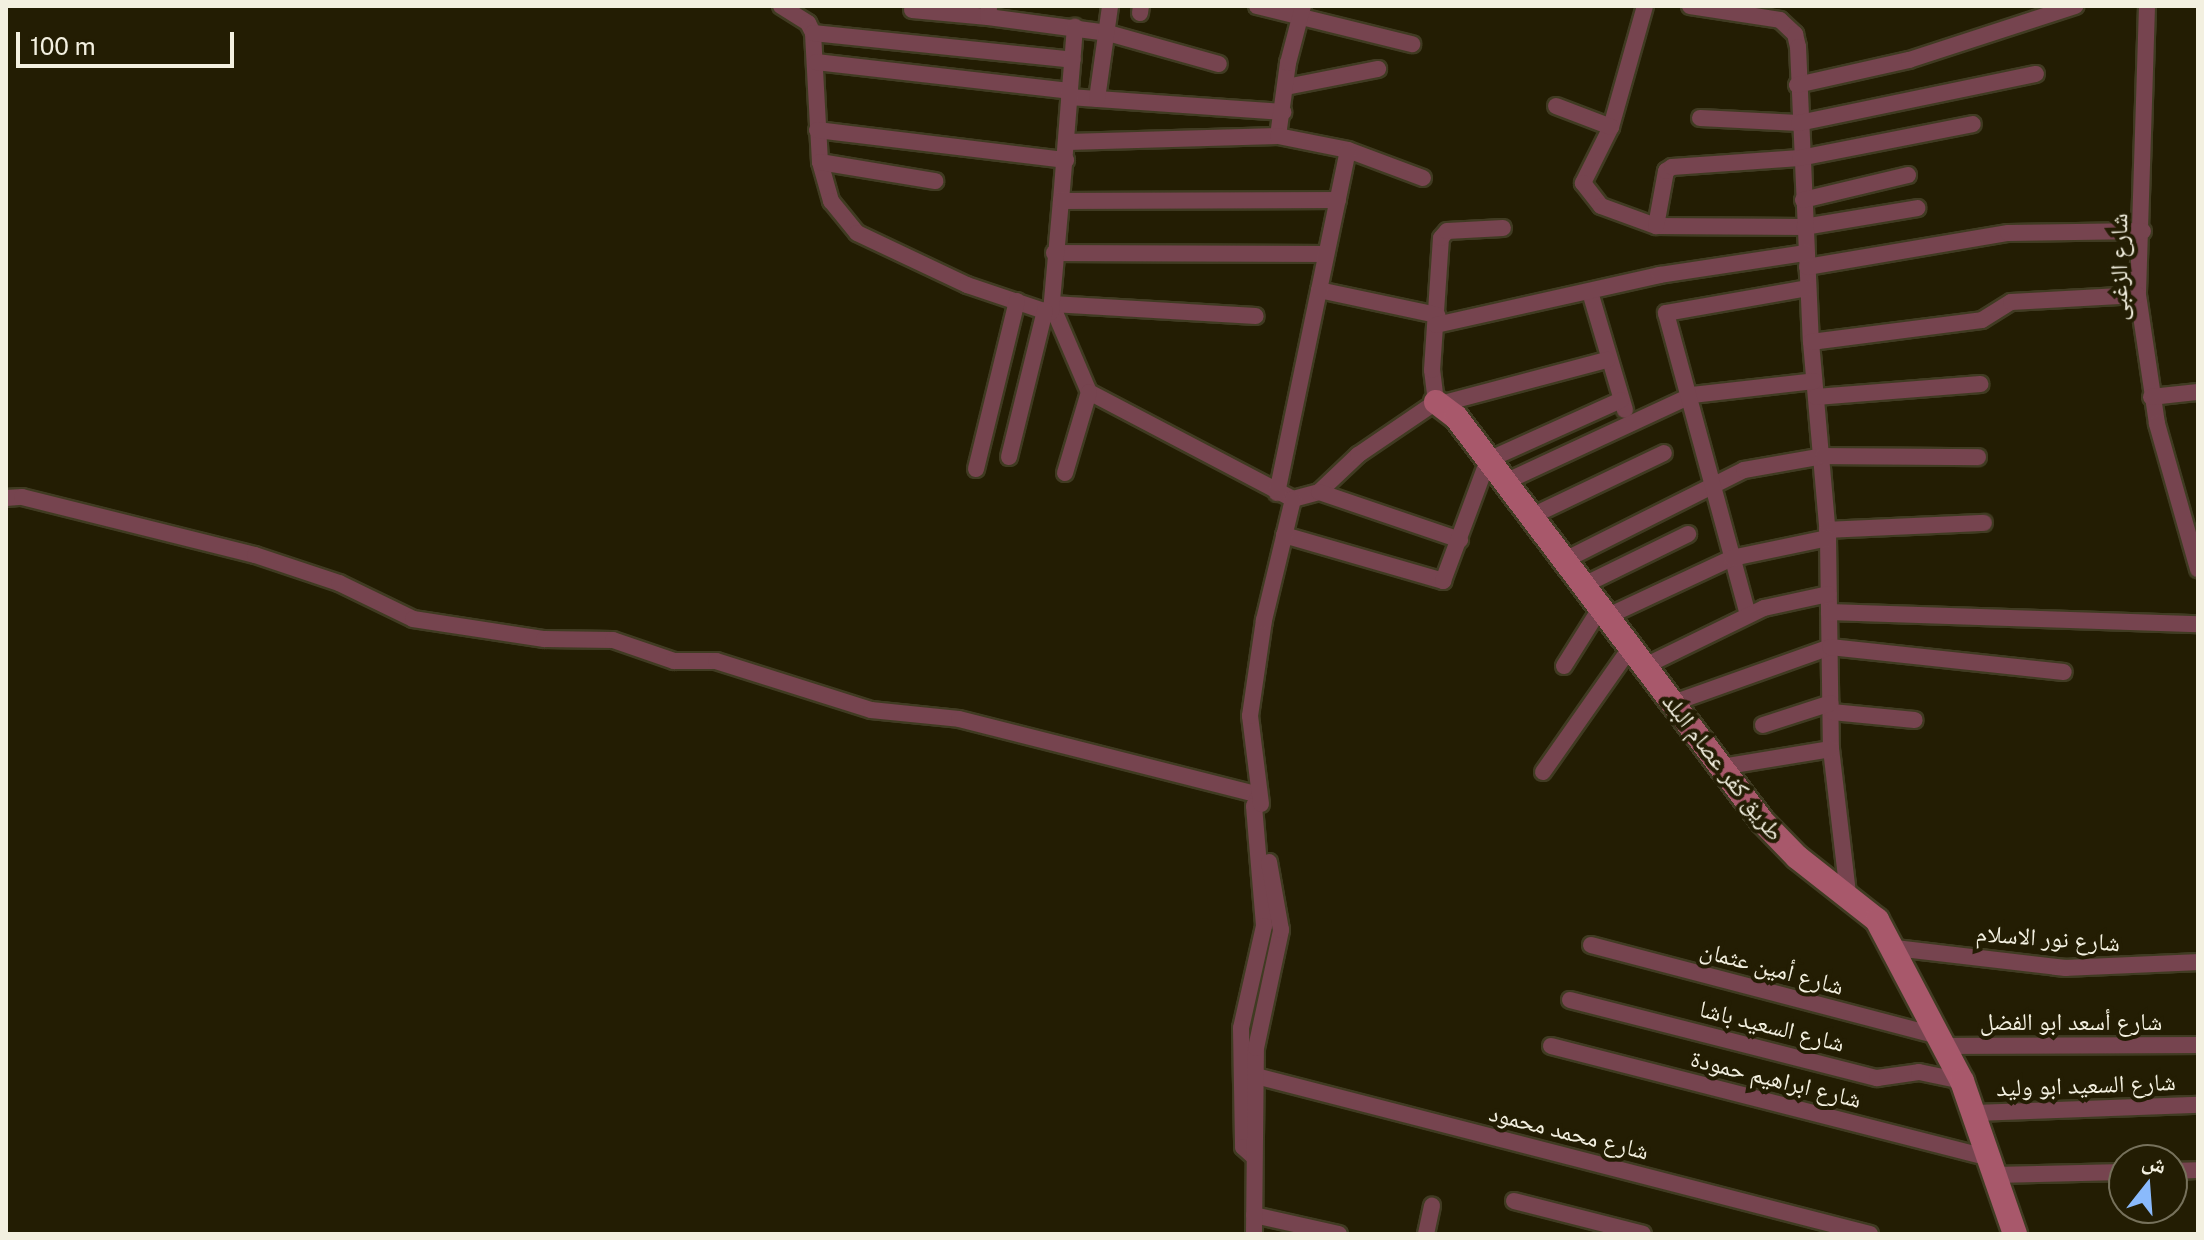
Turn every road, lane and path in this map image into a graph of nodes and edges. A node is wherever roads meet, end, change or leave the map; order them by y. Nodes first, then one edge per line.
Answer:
1 (781, 6) edge
2 (1110, 6) edge
3 (1257, 6) edge
4 (1645, 6) edge
5 (1690, 6) edge
6 (2075, 6) edge
7 (2147, 6) edge
8 (912, 10) dead end
9 (1302, 10) edge
10 (989, 12) edge
11 (2033, 13) edge
12 (1075, 27) junction
13 (813, 33) junction
14 (1108, 33) junction
15 (1412, 44) dead end
16 (1073, 60) junction
17 (816, 62) junction
18 (1219, 64) dead end
19 (1378, 69) dead end
20 (2036, 74) dead end
21 (1797, 85) junction
22 (1286, 87) junction
23 (1069, 94) junction
24 (1097, 99) junction
25 (1556, 106) dead end
26 (1283, 112) junction
27 (1700, 118) dead end
28 (1799, 123) junction
29 (1973, 124) dead end
30 (1611, 127) junction
31 (817, 130) junction
32 (1278, 136) junction
33 (1067, 142) junction
34 (1348, 150) junction
35 (1800, 158) junction
36 (1066, 160) junction
37 (820, 162) junction
38 (1908, 175) dead end
39 (1423, 178) dead end
40 (935, 181) dead end
41 (1338, 200) junction
42 (1803, 200) junction
43 (1061, 201) junction
44 (1917, 208) dead end
45 (1656, 226) junction
46 (1804, 227) junction
47 (1503, 228) dead end
48 (2143, 231) junction
49 (1054, 253) junction
50 (1325, 254) junction
51 (1806, 260) junction
52 (1808, 288) junction
53 (1319, 290) junction
54 (1590, 292) junction
55 (2138, 295) junction
56 (1017, 301) junction
57 (1049, 309) junction
58 (1256, 316) dead end
59 (1436, 320) junction
60 (1811, 342) junction
61 (1607, 360) junction
62 (1980, 384) dead end
63 (1815, 389) junction
64 (1089, 392) junction
65 (2198, 392) edge
66 (1692, 395) junction
67 (2151, 397) junction
68 (1621, 400) junction
69 (1440, 402) junction
70 (1630, 420) junction
71 (1664, 453) dead end
72 (1823, 456) junction
73 (1009, 457) dead end
74 (1978, 457) dead end
75 (1488, 460) junction
76 (976, 469) dead end
77 (1065, 473) dead end
78 (1505, 482) junction
79 (1715, 483) junction
80 (1319, 492) junction
81 (1285, 496) junction
82 (6, 498) edge
83 (1532, 516) junction
84 (1984, 523) dead end
85 (1688, 534) dead end
86 (1827, 534) junction
87 (1284, 535) junction
88 (1460, 540) junction
89 (1732, 558) junction
90 (1565, 560) junction
91 (2198, 569) edge
92 (1584, 585) junction
93 (1829, 594) junction
94 (1604, 612) junction
95 (1829, 612) junction
96 (1748, 615) junction
97 (2198, 624) edge
98 (1830, 647) junction
99 (1638, 656) junction
100 (1564, 666) dead end
101 (2064, 672) dead end
102 (1673, 703) junction
103 (1832, 708) junction
104 (1915, 720) dead end
105 (1763, 725) dead end
106 (1831, 749) junction
107 (1721, 767) junction
108 (1543, 772) dead end
109 (1259, 795) junction
110 (1848, 894) junction
111 (1591, 945) dead end
112 (1895, 948) junction
113 (2198, 962) edge
114 (1570, 1000) dead end
115 (1943, 1042) junction
116 (2198, 1045) edge
117 (1551, 1046) dead end
118 (1256, 1076) junction
119 (1962, 1081) junction
120 (2198, 1105) edge
121 (1976, 1113) junction
122 (1254, 1157) junction
123 (1993, 1167) junction
124 (2108, 1171) edge
125 (1514, 1201) dead end
126 (1432, 1206) dead end
127 (1254, 1215) junction
128 (1254, 1234) edge
129 (1339, 1234) edge
130 (1426, 1234) edge
131 (1643, 1234) edge
132 (1870, 1234) edge
133 (2015, 1234) edge

1 - 13 street
2 - 14 street
3 - 9 street
4 - 30 street
5 - 21 street
6 - 11 street
7 - 48 street, شارع الزغبى
8 - 10 street
9 - 15 street
9 - 22 street
10 - 12 street
11 - 21 street
12 - 14 street
12 - 16 street
13 - 16 street
13 - 17 street
14 - 18 street
14 - 24 street
16 - 23 street
17 - 23 street
17 - 31 street
19 - 22 street
20 - 28 street
21 - 28 street
22 - 26 street
23 - 24 street
23 - 33 street
24 - 26 street
25 - 30 street
26 - 32 street
27 - 28 street
28 - 35 street
29 - 35 street
30 - 45 street
31 - 36 street
31 - 37 street
32 - 33 street
32 - 34 street
33 - 36 street
34 - 39 street
34 - 41 street
35 - 42 street
35 - 45 street
36 - 43 street
37 - 40 street
37 - 56 street
38 - 42 street
41 - 43 street
41 - 50 street
42 - 46 street
43 - 49 street
44 - 46 street
45 - 46 street
46 - 51 street
47 - 59 street
48 - 51 street
48 - 55 street, شارع الزغبى
49 - 50 street
49 - 57 street
50 - 53 street
51 - 52 street
51 - 54 street
52 - 60 street
52 - 66 street
53 - 59 street
53 - 81 street
54 - 59 street
54 - 61 street
55 - 60 street
55 - 67 street, شارع الزغبى
56 - 57 street
56 - 76 street
57 - 58 street
57 - 64 street
57 - 73 street
59 - 69 street
60 - 63 street
61 - 68 street
61 - 69 street
62 - 63 street
63 - 66 street
63 - 72 street
64 - 77 street
64 - 81 street
65 - 67 street
66 - 70 street
66 - 79 street
67 - 91 street, شارع الزغبى
68 - 70 street
68 - 75 street
69 - 75 street, طريق كفر عصام البلد
69 - 80 street
70 - 78 street
71 - 83 street
72 - 74 street
72 - 79 street
72 - 86 street
75 - 78 street, طريق كفر عصام البلد
75 - 88 street
78 - 83 street, طريق كفر عصام البلد
79 - 89 street
79 - 90 street
80 - 81 street
80 - 88 street
81 - 87 street
82 - 109 street
83 - 90 street, طريق كفر عصام البلد
84 - 86 street
85 - 92 street
86 - 89 street
86 - 93 street
87 - 88 street
87 - 109 street
89 - 94 street
89 - 96 street
90 - 92 street, طريق كفر عصام البلد
92 - 94 street, طريق كفر عصام البلد
93 - 95 street
93 - 96 street
94 - 99 street, طريق كفر عصام البلد
94 - 100 street
95 - 97 street
95 - 98 street
96 - 99 street
98 - 101 street
98 - 102 street
98 - 103 street
99 - 102 street, طريق كفر عصام البلد
99 - 108 street
102 - 107 street, طريق كفر عصام البلد
103 - 104 street
103 - 105 street
103 - 106 street
106 - 107 street
106 - 110 street
107 - 110 street, طريق كفر عصام البلد
109 - 118 street
109 - 122 street
110 - 112 street, طريق كفر عصام البلد
111 - 115 street, شارع أمين عثمان
112 - 113 street, شارع نور الاسلام
112 - 115 street, طريق كفر عصام البلد
114 - 119 street, شارع السعيد باشا
115 - 116 street, شارع أسعد ابو الفضل
115 - 119 street, طريق كفر عصام البلد
117 - 123 street, شارع ابراهيم حمودة
118 - 122 street
118 - 132 street, شارع محمد محمود
119 - 121 street, طريق كفر عصام البلد
120 - 121 street, شارع السعيد ابو وليد
121 - 123 street, طريق كفر عصام البلد
122 - 127 street
123 - 124 street, شارع ابراهيم حمودة
123 - 133 street, طريق كفر عصام البلد
125 - 131 street
126 - 130 street
127 - 128 street
127 - 129 street

